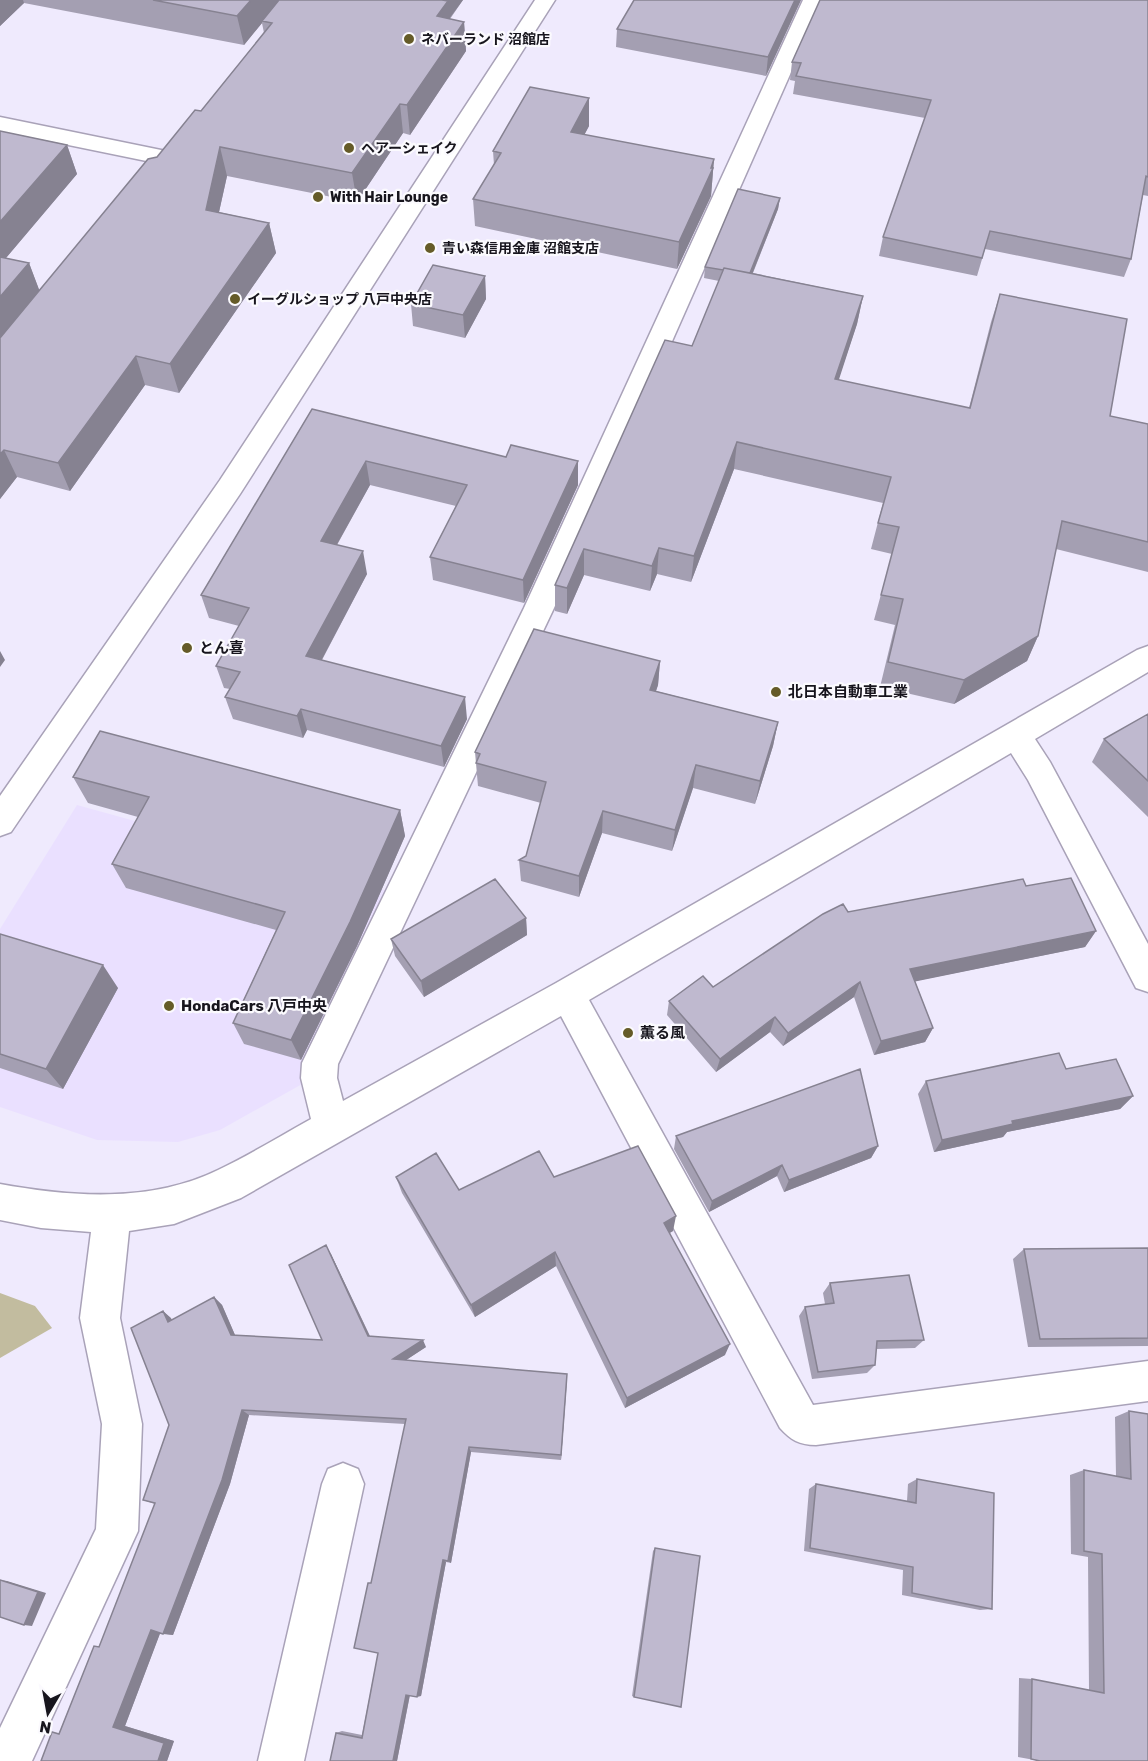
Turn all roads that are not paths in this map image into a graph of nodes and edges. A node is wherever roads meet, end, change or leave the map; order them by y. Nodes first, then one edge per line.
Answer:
1 (545, 0) edge
2 (813, 0) edge
3 (0, 124) edge
4 (181, 139) edge
5 (166, 158) junction
6 (151, 176) edge
7 (1148, 658) edge
8 (1016, 735) junction
9 (0, 822) edge
10 (1148, 977) edge
11 (568, 994) junction
12 (331, 1126) junction
13 (0, 1202) edge
14 (112, 1214) junction
15 (1148, 1381) edge
16 (343, 1484) dead end
17 (8, 1761) edge
18 (281, 1761) edge

1 - 9 street
2 - 12 street
3 - 5 street
4 - 5 street
5 - 6 street
7 - 8 street
8 - 10 street
8 - 11 street
11 - 12 street
11 - 15 street
12 - 14 street
13 - 14 street
14 - 17 street
16 - 18 street

